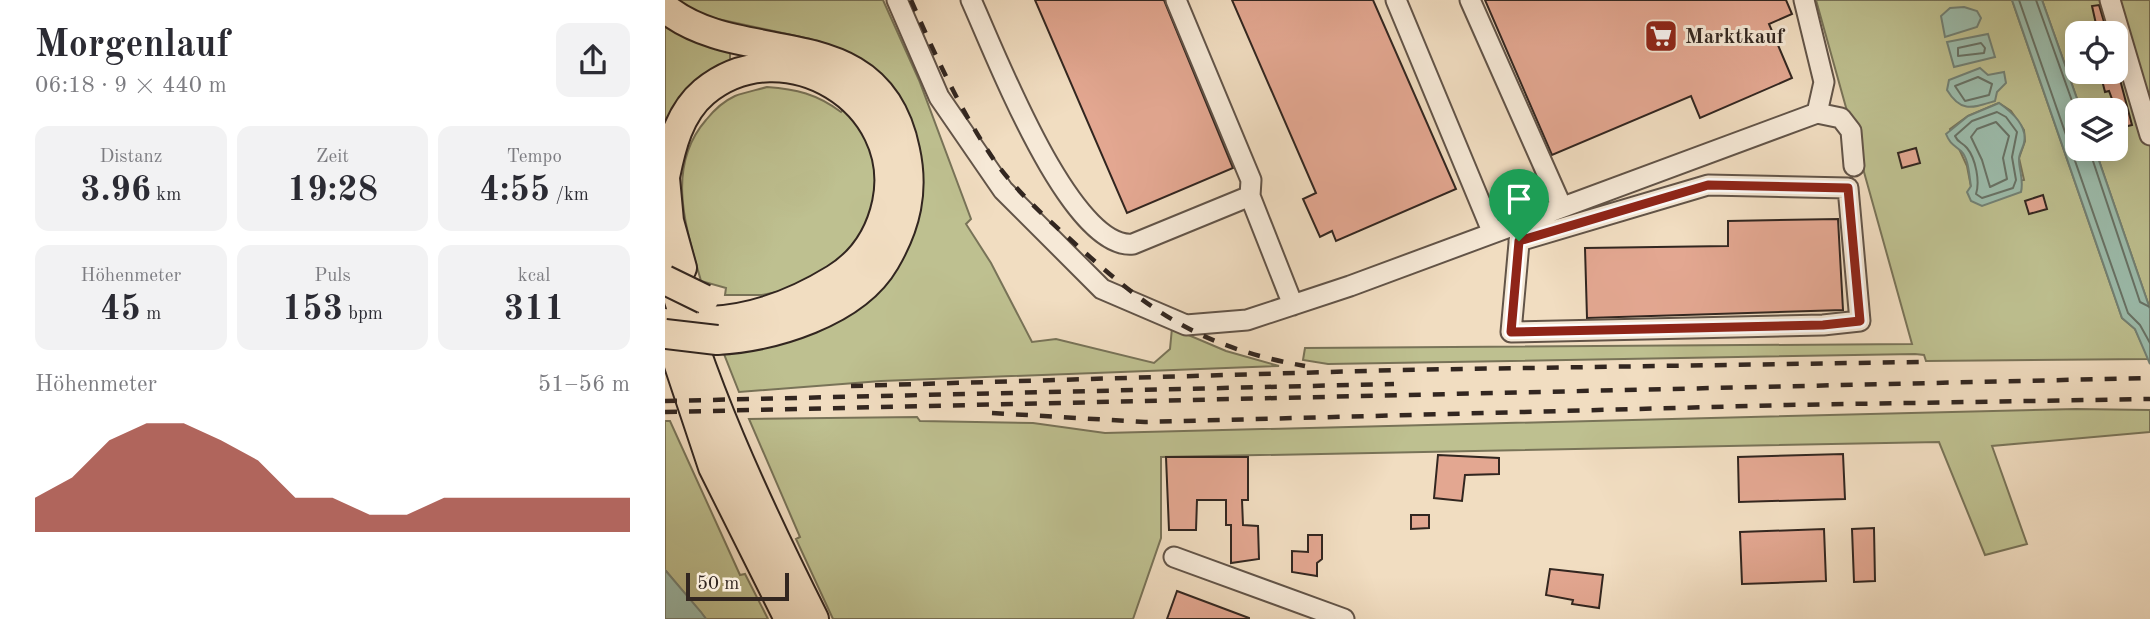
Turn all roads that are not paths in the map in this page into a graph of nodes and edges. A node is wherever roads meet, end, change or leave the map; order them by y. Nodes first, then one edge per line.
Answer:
1 (897, 0) edge
2 (971, 0) edge
3 (1176, 0) edge
4 (1396, 0) edge
5 (1470, 0) edge
6 (1804, 0) edge
7 (2110, 0) edge
8 (665, 8) edge
9 (1817, 113) junction
10 (2150, 135) edge
11 (1854, 166) dead end
12 (665, 178) edge
13 (1250, 196) junction
14 (1561, 205) junction
15 (1521, 221) junction
16 (1492, 232) junction
17 (1519, 241) junction
18 (665, 251) edge
19 (1293, 305) junction
20 (686, 311) edge
21 (665, 334) edge
22 (665, 387) edge
23 (713, 467) junction
24 (1174, 557) dead end
25 (789, 619) edge
26 (814, 619) edge
27 (1344, 619) edge

1 - 19 lane
2 - 13 lane
3 - 13 lane
4 - 16 lane
5 - 14 lane
6 - 9 lane
7 - 10 lane
8 - 20 highway
9 - 11 lane
9 - 14 lane
12 - 20 highway
12 - 20 highway
13 - 19 lane
14 - 15 lane
15 - 16 lane
15 - 17 lane
16 - 19 lane
17 - 17 lane
18 - 20 highway
20 - 21 highway, bridge
20 - 23 highway
20 - 26 highway
22 - 23 highway
23 - 25 highway
24 - 27 lane

